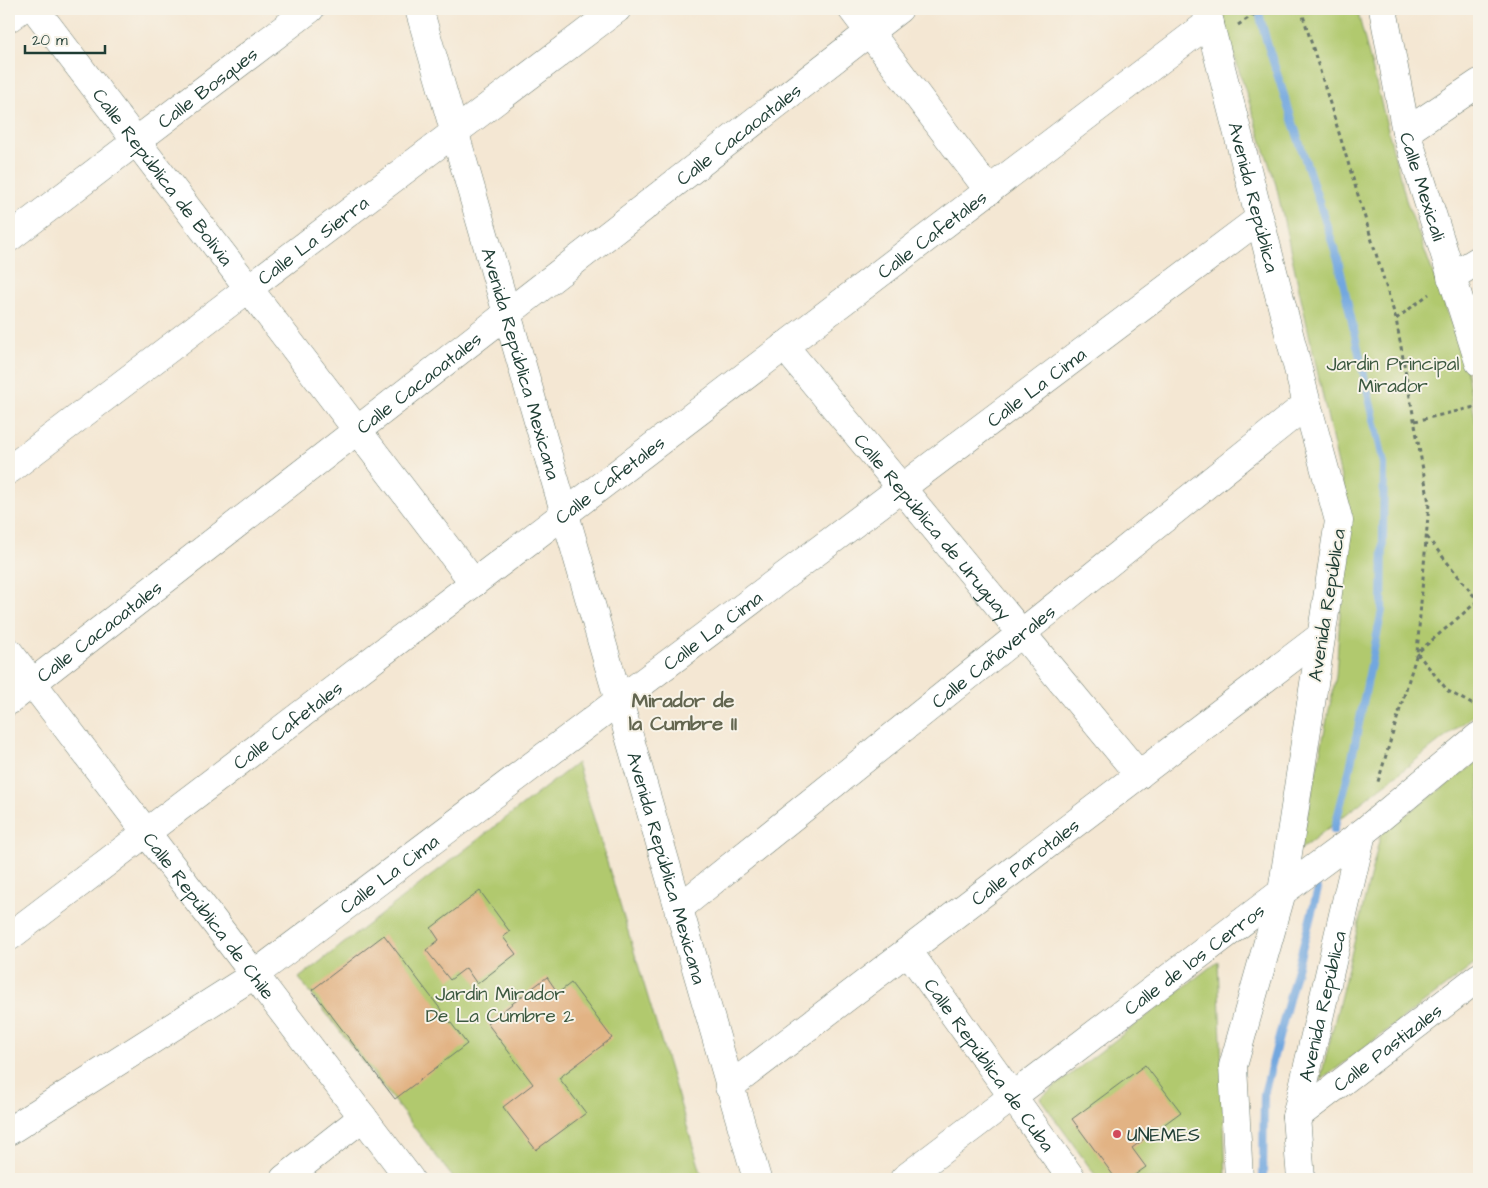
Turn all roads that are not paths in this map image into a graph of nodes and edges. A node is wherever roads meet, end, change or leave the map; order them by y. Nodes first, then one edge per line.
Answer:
1 (21, 9) edge
2 (35, 9) edge
3 (310, 9) edge
4 (419, 9) edge
5 (617, 9) edge
6 (852, 9) edge
7 (899, 9) edge
8 (1383, 9) edge
9 (1208, 16) edge
10 (9, 18) edge
11 (869, 32) junction
12 (1479, 83) edge
13 (454, 132) junction
14 (1406, 132) junction
15 (136, 141) junction
16 (989, 191) junction
17 (1259, 219) junction
18 (9, 238) edge
19 (1479, 260) edge
20 (1451, 277) junction
21 (249, 288) junction
22 (507, 314) junction
23 (784, 346) junction
24 (1479, 362) edge
25 (1307, 404) junction
26 (357, 430) junction
27 (9, 470) edge
28 (902, 488) junction
29 (565, 514) junction
30 (474, 583) junction
31 (1022, 633) junction
32 (1321, 636) junction
33 (9, 652) edge
34 (32, 683) junction
35 (619, 700) junction
36 (9, 701) edge
37 (1479, 736) edge
38 (1139, 775) junction
39 (146, 832) junction
40 (1362, 833) junction
41 (1282, 892) junction
42 (678, 909) junction
43 (9, 938) edge
44 (908, 951) junction
45 (254, 975) junction
46 (1479, 977) edge
47 (729, 1087) junction
48 (1013, 1097) junction
49 (363, 1117) junction
50 (1296, 1117) junction
51 (9, 1131) edge
52 (284, 1179) edge
53 (410, 1179) edge
54 (757, 1179) edge
55 (904, 1179) edge
56 (1072, 1179) edge
57 (1239, 1179) edge
58 (1301, 1179) edge

1 - 10 street
2 - 15 street, Calle República de Bolivia
3 - 15 street, Calle Bosques
4 - 13 street, Avenida República Mexicana
5 - 13 street, Calle La Sierra
6 - 11 street
7 - 11 street, Calle Cacaoatales
8 - 14 street, Calle Mexicali
9 - 16 street, Calle Cafetales
9 - 17 street, Avenida República
11 - 16 street
11 - 22 street, Calle Cacaoatales
12 - 14 street
13 - 21 street, Calle La Sierra
13 - 22 street, Avenida República Mexicana
14 - 20 street, Calle Mexicali
15 - 18 street, Calle Bosques
15 - 21 street, Calle República de Bolivia
16 - 23 street, Calle Cafetales
17 - 25 street, Avenida República
17 - 28 street, Calle La Cima
19 - 20 street
20 - 24 street, Calle Mexicali
21 - 26 street, Calle República de Bolivia
21 - 27 street, Calle La Sierra
22 - 26 street, Calle Cacaoatales
22 - 29 street, Avenida República Mexicana
23 - 28 street, Calle República de Uruguay
23 - 29 street, Calle Cafetales
25 - 31 street, Calle Cañaverales
25 - 32 street, Avenida República
26 - 30 street, Calle República de Bolivia
26 - 34 street, Calle Cacaoatales
28 - 31 street, Calle República de Uruguay
28 - 35 street, Calle La Cima
29 - 30 street, Calle Cafetales
29 - 35 street, Avenida República Mexicana
30 - 39 street, Calle Cafetales
31 - 38 street, Calle República de Uruguay
31 - 42 street, Calle Cañaverales
32 - 38 street, Calle Parotales
32 - 41 street, Avenida República
33 - 34 street, Calle República de Chile
34 - 36 street, Calle Cacaoatales
34 - 39 street, Calle República de Chile
35 - 42 street, Avenida República Mexicana
35 - 45 street, Calle La Cima
37 - 40 street, Calle de los Cerros
38 - 44 street, Calle Parotales
39 - 43 street, Calle Cafetales
39 - 45 street, Calle República de Chile
40 - 41 street, Calle de los Cerros
40 - 50 street, Avenida República
41 - 48 street, Calle de los Cerros
41 - 57 street, Avenida República
42 - 47 street, Avenida República Mexicana
44 - 47 street, Calle Parotales
44 - 48 street, Calle República de Cuba
45 - 49 street, Calle República de Chile
45 - 51 street, Calle La Cima
46 - 50 street, Calle Pastizales
47 - 54 street, Avenida República Mexicana
48 - 55 street, Calle de los Cerros
48 - 56 street, Calle República de Cuba
49 - 52 street
49 - 53 street, Calle República de Chile
50 - 58 street, Avenida República

